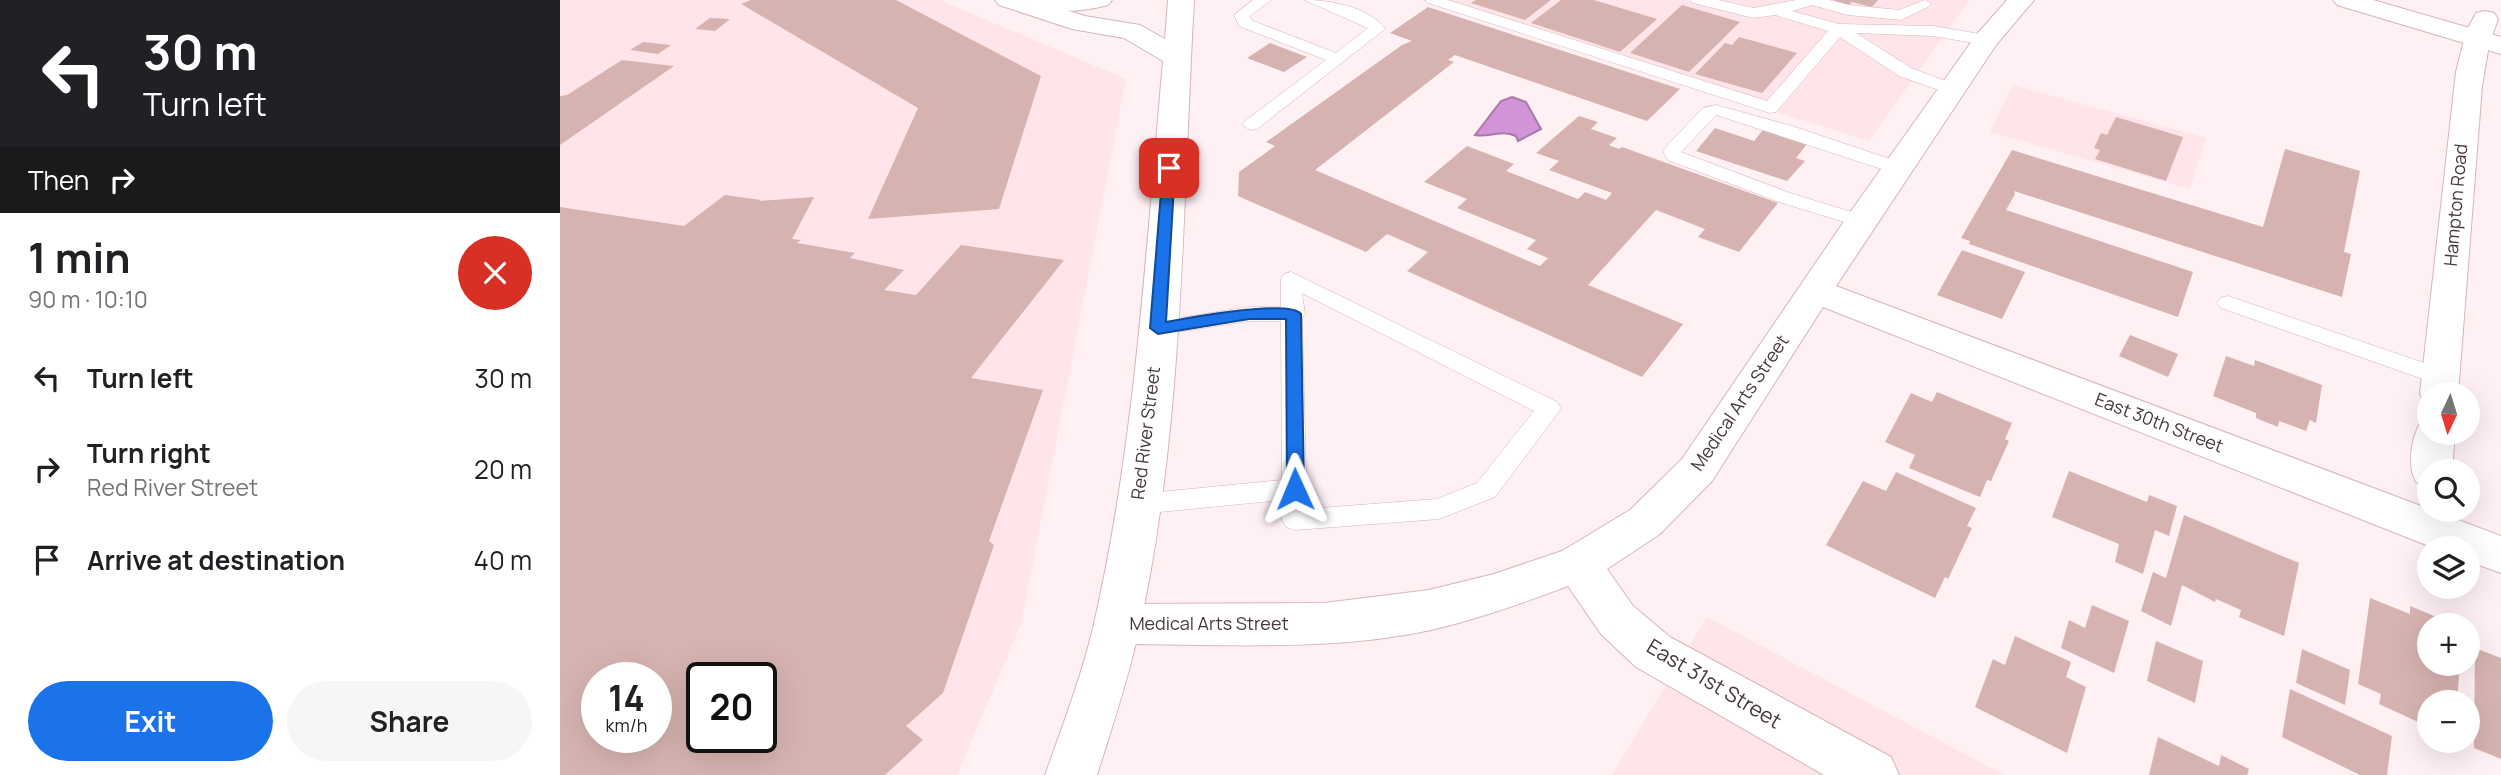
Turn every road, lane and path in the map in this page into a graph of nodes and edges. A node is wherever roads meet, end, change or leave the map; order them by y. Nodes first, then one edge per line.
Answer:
1 (1008, 0) edge
2 (1024, 0) edge
3 (1099, 0) edge
4 (1181, 0) edge
5 (1263, 0) edge
6 (1312, 0) edge
7 (1433, 0) edge
8 (1698, 0) edge
9 (2021, 0) edge
10 (2346, 0) edge
11 (2421, 0) edge
12 (1775, 4) edge
13 (1923, 5) dead end
14 (1838, 29) junction
15 (2491, 32) edge
16 (1986, 40) junction
17 (1176, 57) junction
18 (1337, 60) junction
19 (1953, 90) junction
20 (1251, 125) dead end
21 (1898, 168) junction
22 (1861, 221) junction
23 (1816, 291) junction
24 (2228, 303) dead end
25 (1294, 314) junction
26 (1158, 328) junction
27 (2432, 382) edge
28 (2440, 382) edge
29 (1295, 489) junction
30 (1139, 504) junction
31 (2417, 505) edge
32 (2448, 522) edge
33 (2501, 555) edge
34 (1578, 564) junction
35 (1117, 624) junction
36 (1071, 775) edge
37 (1873, 775) edge

1 - 17 street
2 - 3 street
4 - 17 street, Red River Street
5 - 18 lane
6 - 18 lane
7 - 14 lane
8 - 12 lane
9 - 16 street, Medical Arts Street
10 - 15 street
11 - 15 street
12 - 13 lane
12 - 14 lane
14 - 16 lane
14 - 19 lane
15 - 28 street, Hampton Road
16 - 19 street, Medical Arts Street
17 - 26 street, Red River Street
18 - 20 lane
19 - 21 street, Medical Arts Street
21 - 22 street, Medical Arts Street
21 - 22 lane
22 - 23 street, Medical Arts Street
23 - 31 street, East 30th Street
23 - 34 street, Medical Arts Street
24 - 27 lane
25 - 26 lane
25 - 29 lane
25 - 29 lane
26 - 30 street, Red River Street
29 - 30 lane
30 - 35 street, Red River Street
32 - 33 street, East 30th Street
34 - 35 street, Medical Arts Street
34 - 37 street, East 31st Street
35 - 36 street, Red River Street

